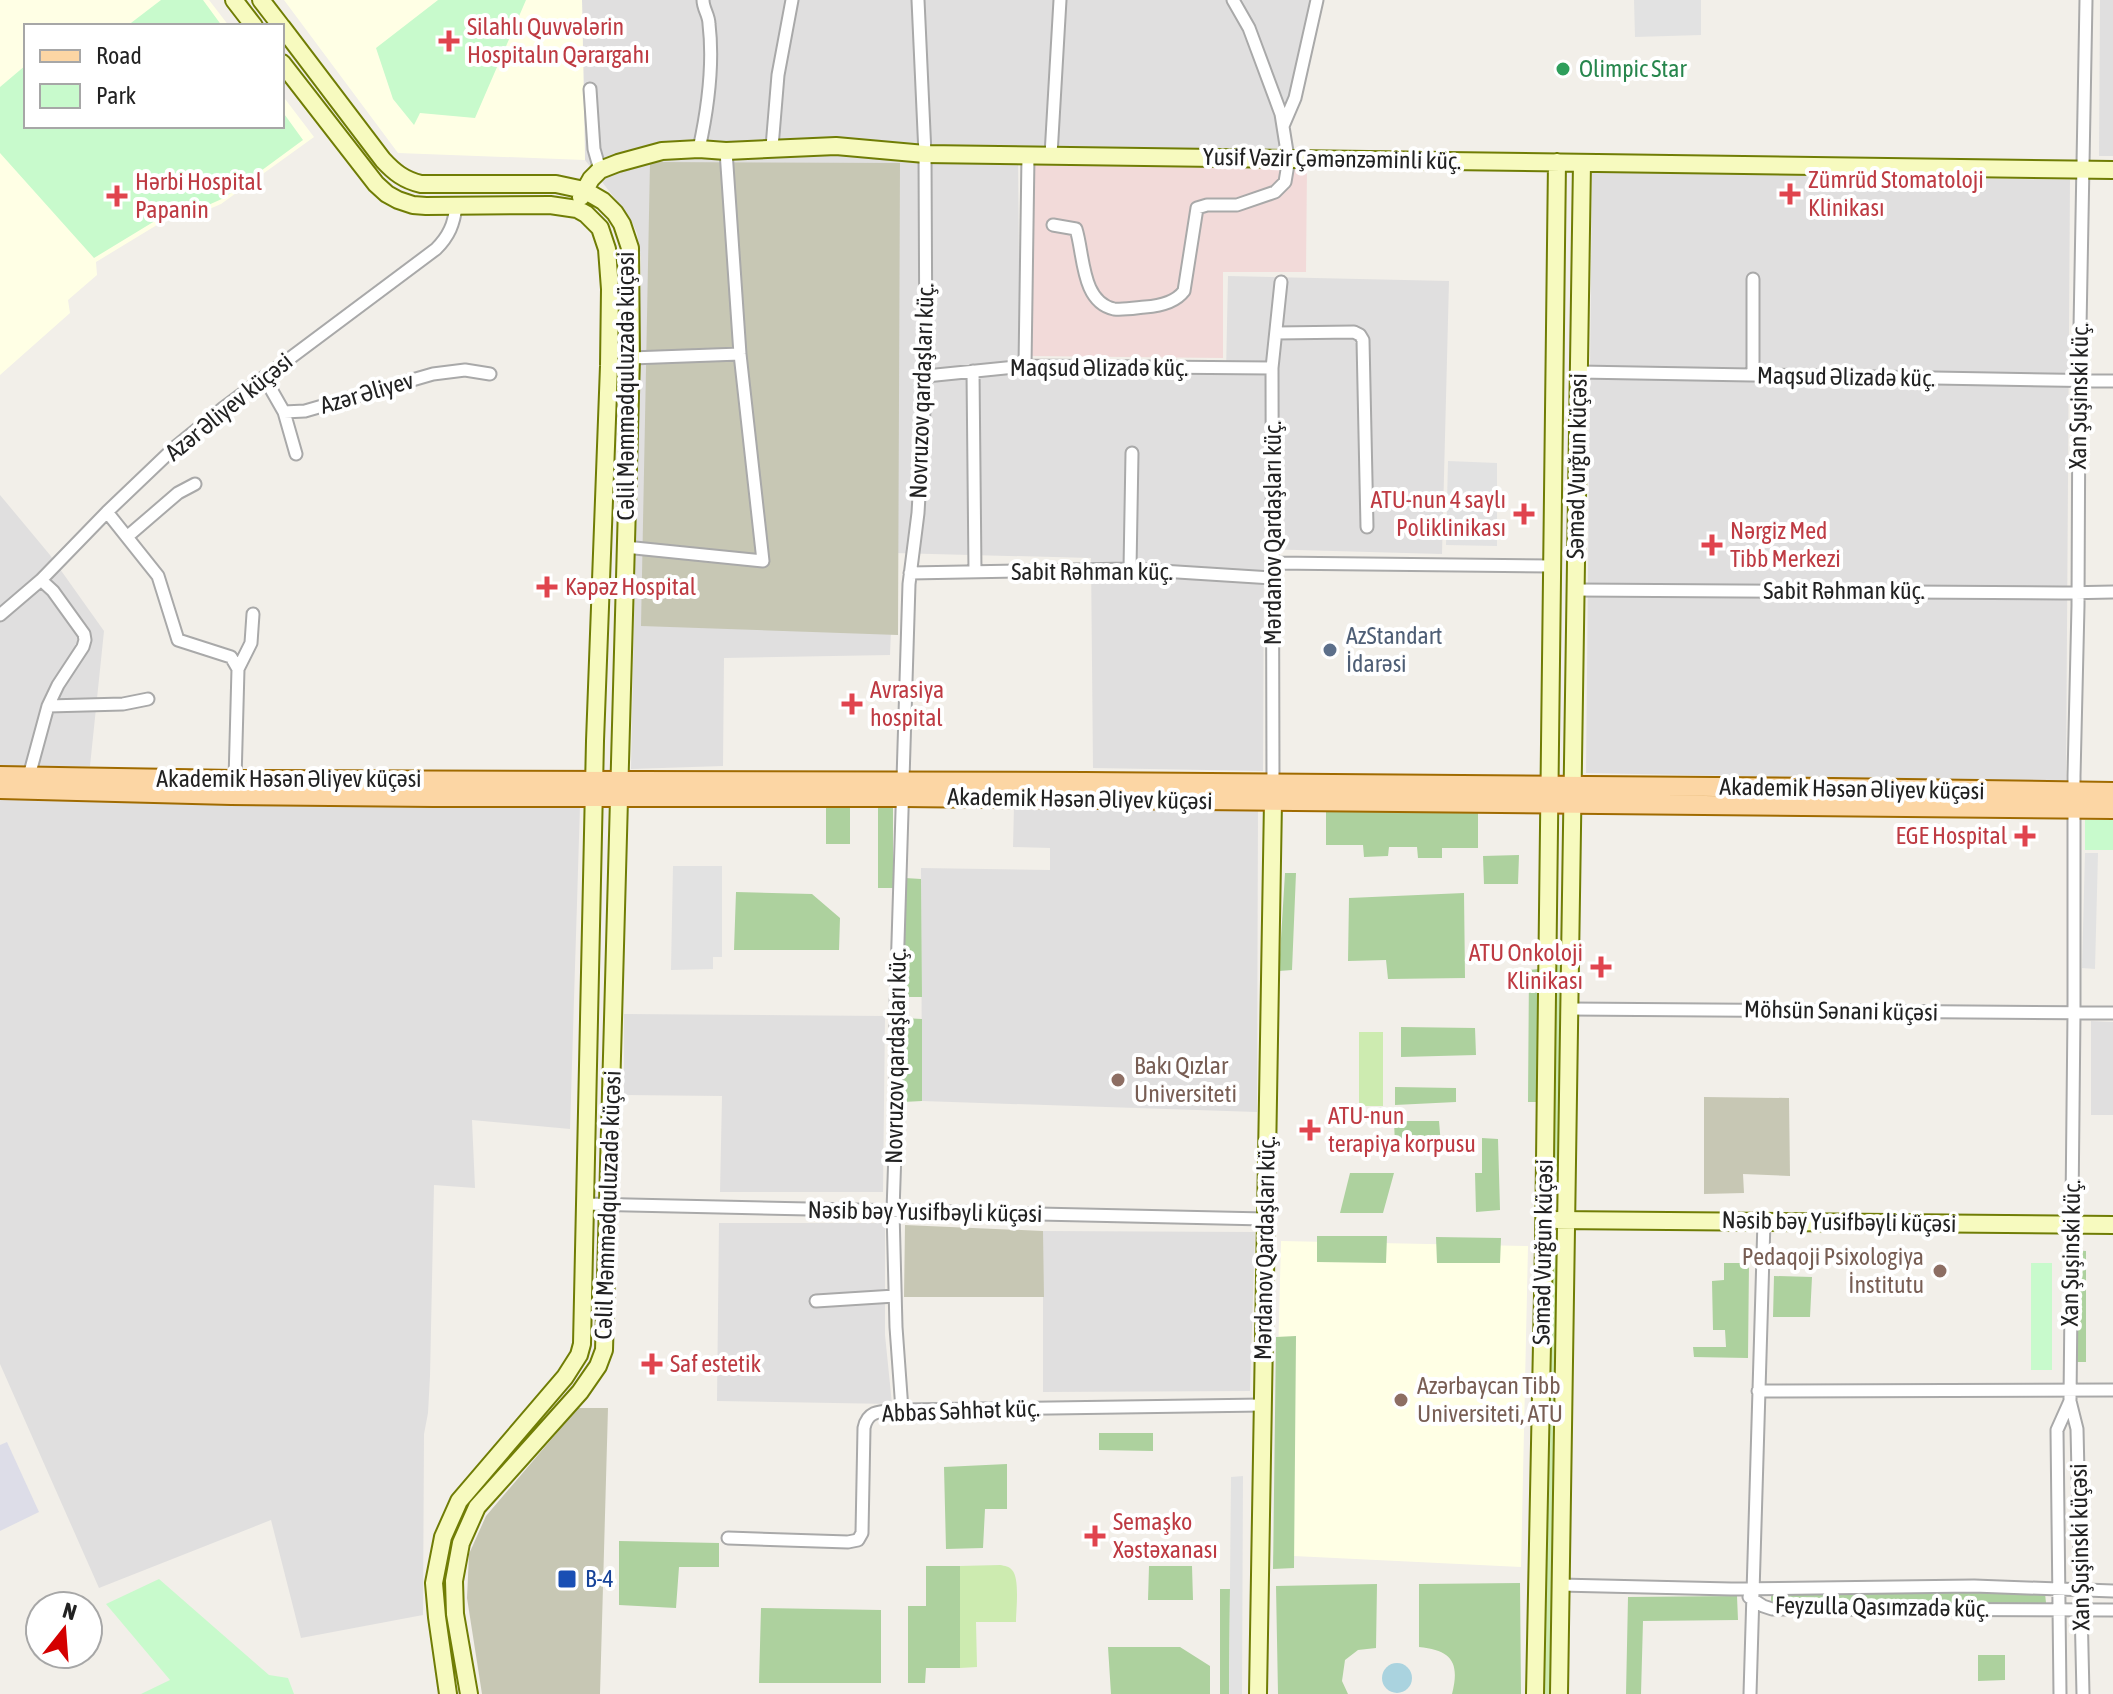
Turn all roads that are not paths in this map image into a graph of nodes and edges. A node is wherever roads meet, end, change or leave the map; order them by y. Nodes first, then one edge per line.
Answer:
1 (234, 0) edge
2 (261, 0) edge
3 (703, 0) edge
4 (792, 0) edge
5 (918, 0) edge
6 (1060, 0) edge
7 (1233, 0) edge
8 (1317, 0) edge
9 (2086, 0) edge
10 (252, 24) edge
11 (280, 24) edge
12 (284, 29) edge
13 (284, 66) edge
14 (590, 89) dead end
15 (350, 114) junction
16 (1283, 126) junction
17 (332, 128) junction
18 (772, 147) junction
19 (699, 149) junction
20 (726, 151) junction
21 (925, 154) junction
22 (1051, 155) junction
23 (1028, 156) junction
24 (1288, 158) junction
25 (1557, 162) junction
26 (1582, 163) junction
27 (600, 170) junction
28 (2084, 170) junction
29 (2113, 170) edge
30 (584, 190) junction
31 (456, 206) junction
32 (577, 209) junction
33 (1053, 225) dead end
34 (1753, 279) dead end
35 (1281, 282) dead end
36 (1276, 333) junction
37 (740, 354) junction
38 (631, 358) junction
39 (1025, 366) junction
40 (1272, 368) junction
41 (973, 371) junction
42 (1579, 372) junction
43 (490, 374) dead end
44 (1753, 375) junction
45 (926, 376) junction
46 (264, 377) junction
47 (2113, 381) edge
48 (2079, 382) junction
49 (284, 412) junction
50 (606, 436) junction
51 (628, 437) junction
52 (1132, 453) dead end
53 (296, 454) dead end
54 (195, 484) dead end
55 (107, 512) junction
56 (1367, 527) dead end
57 (128, 536) junction
58 (625, 547) junction
59 (1274, 563) junction
60 (1552, 566) junction
61 (1130, 569) junction
62 (975, 572) junction
63 (910, 573) junction
64 (1273, 578) junction
65 (41, 580) junction
66 (1575, 590) junction
67 (2113, 592) edge
68 (2078, 593) junction
69 (253, 614) dead end
70 (0, 615) edge
71 (238, 669) junction
72 (148, 699) dead end
73 (48, 706) junction
74 (0, 776) edge
75 (29, 776) junction
76 (235, 780) junction
77 (0, 789) edge
78 (902, 789) junction
79 (2113, 792) edge
80 (588, 793) junction
81 (624, 793) junction
82 (1273, 793) junction
83 (1543, 793) junction
84 (1579, 793) junction
85 (2074, 800) junction
86 (2113, 809) edge
87 (1547, 940) junction
88 (1570, 941) junction
89 (1569, 1009) junction
90 (2074, 1013) junction
91 (2113, 1013) edge
92 (585, 1204) junction
93 (609, 1205) junction
94 (893, 1211) junction
95 (1566, 1218) junction
96 (1265, 1219) junction
97 (1764, 1221) junction
98 (2072, 1225) junction
99 (2113, 1225) edge
100 (1544, 1235) junction
101 (895, 1296) junction
102 (816, 1301) dead end
103 (579, 1355) junction
104 (598, 1366) junction
105 (2113, 1390) edge
106 (1758, 1391) junction
107 (2070, 1395) junction
108 (1263, 1405) junction
109 (902, 1410) junction
110 (728, 1538) dead end
111 (1560, 1585) junction
112 (2058, 1588) junction
113 (2081, 1590) junction
114 (2113, 1591) edge
115 (1753, 1594) junction
116 (2058, 1609) junction
117 (2081, 1609) junction
118 (2113, 1610) edge
119 (448, 1694) edge
120 (469, 1694) edge
121 (1258, 1694) edge
122 (1535, 1694) edge
123 (1559, 1694) edge
124 (1750, 1694) edge
125 (2060, 1694) edge
126 (2083, 1694) edge

1 - 10 main road
2 - 11 main road
3 - 19 street
4 - 18 street
5 - 21 street, Novruzov qardaşları küç.
6 - 22 street
7 - 16 street
8 - 16 street
9 - 28 street, Xan Şuşinski küç.
12 - 15 main road
13 - 17 main road
14 - 27 street
15 - 17 main road
15 - 30 main road, Cəlil Məmmədquluzadə küçəsi
16 - 24 street
17 - 31 main road
18 - 20 main road, Yusif Vəzir Çəmənzəminli küç.
18 - 21 main road, Yusif Vəzir Çəmənzəminli küç.
19 - 20 main road, Yusif Vəzir Çəmənzəminli küç.
19 - 27 main road, Yusif Vəzir Çəmənzəminli küç.
20 - 37 street
21 - 23 main road, Yusif Vəzir Çəmənzəminli küç.
21 - 45 street, Novruzov qardaşları küç.
22 - 23 main road, Yusif Vəzir Çəmənzəminli küç.
22 - 24 main road, Yusif Vəzir Çəmənzəminli küç.
23 - 39 street
24 - 25 main road, Yusif Vəzir Çəmənzəminli küç.
24 - 33 street
25 - 26 main road, Yusif Vəzir Çəmənzəminli küç.
25 - 60 main road, Səməd Vurğun küçəsi
26 - 28 main road, Yusif Vəzir Çəmənzəminli küç.
26 - 42 main road, Səməd Vurğun küçəsi
27 - 30 main road
28 - 29 main road, Yusif Vəzir Çəmənzəminli küç.
28 - 48 street, Xan Şuşinski küç.
30 - 32 main road
30 - 38 main road, Cəlil Məmmədquluzadə küçəsi
31 - 32 main road
31 - 46 street, Azər Əliyev küçəsi
32 - 50 main road, Cəlil Məmmədquluzadə küçəsi
34 - 44 street
35 - 36 street, Mərdanov Qardaşları küç.
36 - 40 street, Mərdanov Qardaşları küç.
36 - 56 street
37 - 38 street
37 - 58 street
38 - 51 main road, Cəlil Məmmədquluzadə küçəsi
39 - 40 street, Maqsud Əlizadə küç.
39 - 41 street, Maqsud Əlizadə küç.
40 - 59 street, Mərdanov Qardaşları küç.
41 - 45 street, Maqsud Əlizadə küç.
41 - 62 street
42 - 44 street, Maqsud Əlizadə küç.
42 - 66 main road, Səməd Vurğun küçəsi
43 - 49 street, Azər Əliyev
44 - 48 street, Maqsud Əlizadə küç.
45 - 63 street, Novruzov qardaşları küç.
46 - 49 street
46 - 55 street, Azər Əliyev küçəsi
47 - 48 street, Maqsud Əlizadə küç.
48 - 68 street, Xan Şuşinski küç.
49 - 53 street
50 - 51 main road
50 - 80 main road, Cəlil Məmmədquluzadə küçəsi
51 - 58 main road, Cəlil Məmmədquluzadə küçəsi
52 - 61 street
54 - 57 street
55 - 57 street
55 - 65 street, Azər Əliyev küçəsi
57 - 71 street
58 - 81 main road, Cəlil Məmmədquluzadə küçəsi
59 - 60 street
59 - 64 street, Mərdanov Qardaşları küç.
60 - 83 main road, Səməd Vurğun küçəsi
61 - 62 street, Sabit Rəhman küç.
61 - 64 street, Sabit Rəhman küç.
62 - 63 street, Sabit Rəhman küç.
63 - 78 street, Novruzov qardaşları küç.
64 - 82 street, Mərdanov Qardaşları küç.
65 - 70 street, Azər Əliyev küçəsi
65 - 73 street
66 - 68 street, Sabit Rəhman küç.
66 - 84 main road, Səməd Vurğun küçəsi
67 - 68 street, Sabit Rəhman küç.
68 - 85 street, Xan Şuşinski küç.
69 - 71 street
71 - 76 street
72 - 73 street
73 - 75 street
74 - 75 main road, Akademik Həsən Əliyev küçəsi
75 - 76 main road, Akademik Həsən Əliyev küçəsi
76 - 80 main road, Akademik Həsən Əliyev küçəsi
77 - 80 main road, Akademik Həsən Əliyev küçəsi
78 - 81 main road, Akademik Həsən Əliyev küçəsi
78 - 82 main road, Akademik Həsən Əliyev küçəsi
78 - 94 street, Novruzov qardaşları küç.
79 - 85 main road, Akademik Həsən Əliyev küçəsi
80 - 81 main road, Akademik Həsən Əliyev küçəsi
80 - 92 main road, Cəlil Məmmədquluzadə küçəsi
81 - 93 main road, Cəlil Məmmədquluzadə küçəsi
82 - 83 main road, Akademik Həsən Əliyev küçəsi
82 - 96 main road, Mərdanov Qardaşları küç.
83 - 84 main road, Akademik Həsən Əliyev küçəsi
83 - 87 main road, Səməd Vurğun küçəsi
84 - 85 main road, Akademik Həsən Əliyev küçəsi
84 - 88 main road, Səməd Vurğun küçəsi
85 - 86 main road, Akademik Həsən Əliyev küçəsi
85 - 90 street, Xan Şuşinski küç.
87 - 88 main road
87 - 100 main road, Səməd Vurğun küçəsi
88 - 89 main road, Səməd Vurğun küçəsi
89 - 90 street, Möhsün Sənani küçəsi
89 - 95 main road, Səməd Vurğun küçəsi
90 - 91 street, Möhsün Sənani küçəsi
90 - 98 street, Xan Şuşinski küç.
92 - 93 street, Nəsib bəy Yusifbəyli küçəsi
92 - 103 main road, Cəlil Məmmədquluzadə küçəsi
93 - 94 street, Nəsib bəy Yusifbəyli küçəsi
93 - 104 main road, Cəlil Məmmədquluzadə küçəsi
94 - 96 street, Nəsib bəy Yusifbəyli küçəsi
94 - 101 street, Novruzov qardaşları küç.
95 - 97 main road, Nəsib bəy Yusifbəyli küçəsi
95 - 100 main road
95 - 111 main road, Səməd Vurğun küçəsi
96 - 108 main road, Mərdanov Qardaşları küç.
97 - 98 main road, Nəsib bəy Yusifbəyli küçəsi
97 - 106 street
98 - 99 main road, Nəsib bəy Yusifbəyli küçəsi
98 - 107 street, Xan Şuşinski küç.
100 - 122 main road, Səməd Vurğun küçəsi
101 - 102 street
101 - 109 street, Novruzov qardaşları küç.
103 - 104 main road
103 - 119 main road, Cəlil Məmmədquluzadə küçəsi
104 - 120 main road, Cəlil Məmmədquluzadə küçəsi
105 - 107 street
106 - 107 street
106 - 115 street
107 - 112 street, Xan Şuşinski küç.
107 - 113 street, Xan Şuşinski küçəsi
108 - 109 street, Abbas Səhhət küç.
108 - 121 main road, Mərdanov Qardaşları küç.
109 - 110 street, Abbas Səhhət küç.
111 - 115 street, Feyzulla Qasımzadə küç.
111 - 123 main road, Səməd Vurğun küçəsi
112 - 113 street, Feyzulla Qasımzadə küç.
112 - 115 street, Feyzulla Qasımzadə küç.
112 - 116 street, Xan Şuşinski küç.
113 - 114 street, Feyzulla Qasımzadə küç.
113 - 117 street, Xan Şuşinski küçəsi
115 - 116 street, Feyzulla Qasımzadə küç.
115 - 124 street
116 - 117 street, Feyzulla Qasımzadə küç.
116 - 125 street, Xan Şuşinski küç.
117 - 118 street, Feyzulla Qasımzadə küç.
117 - 126 street, Xan Şuşinski küçəsi

